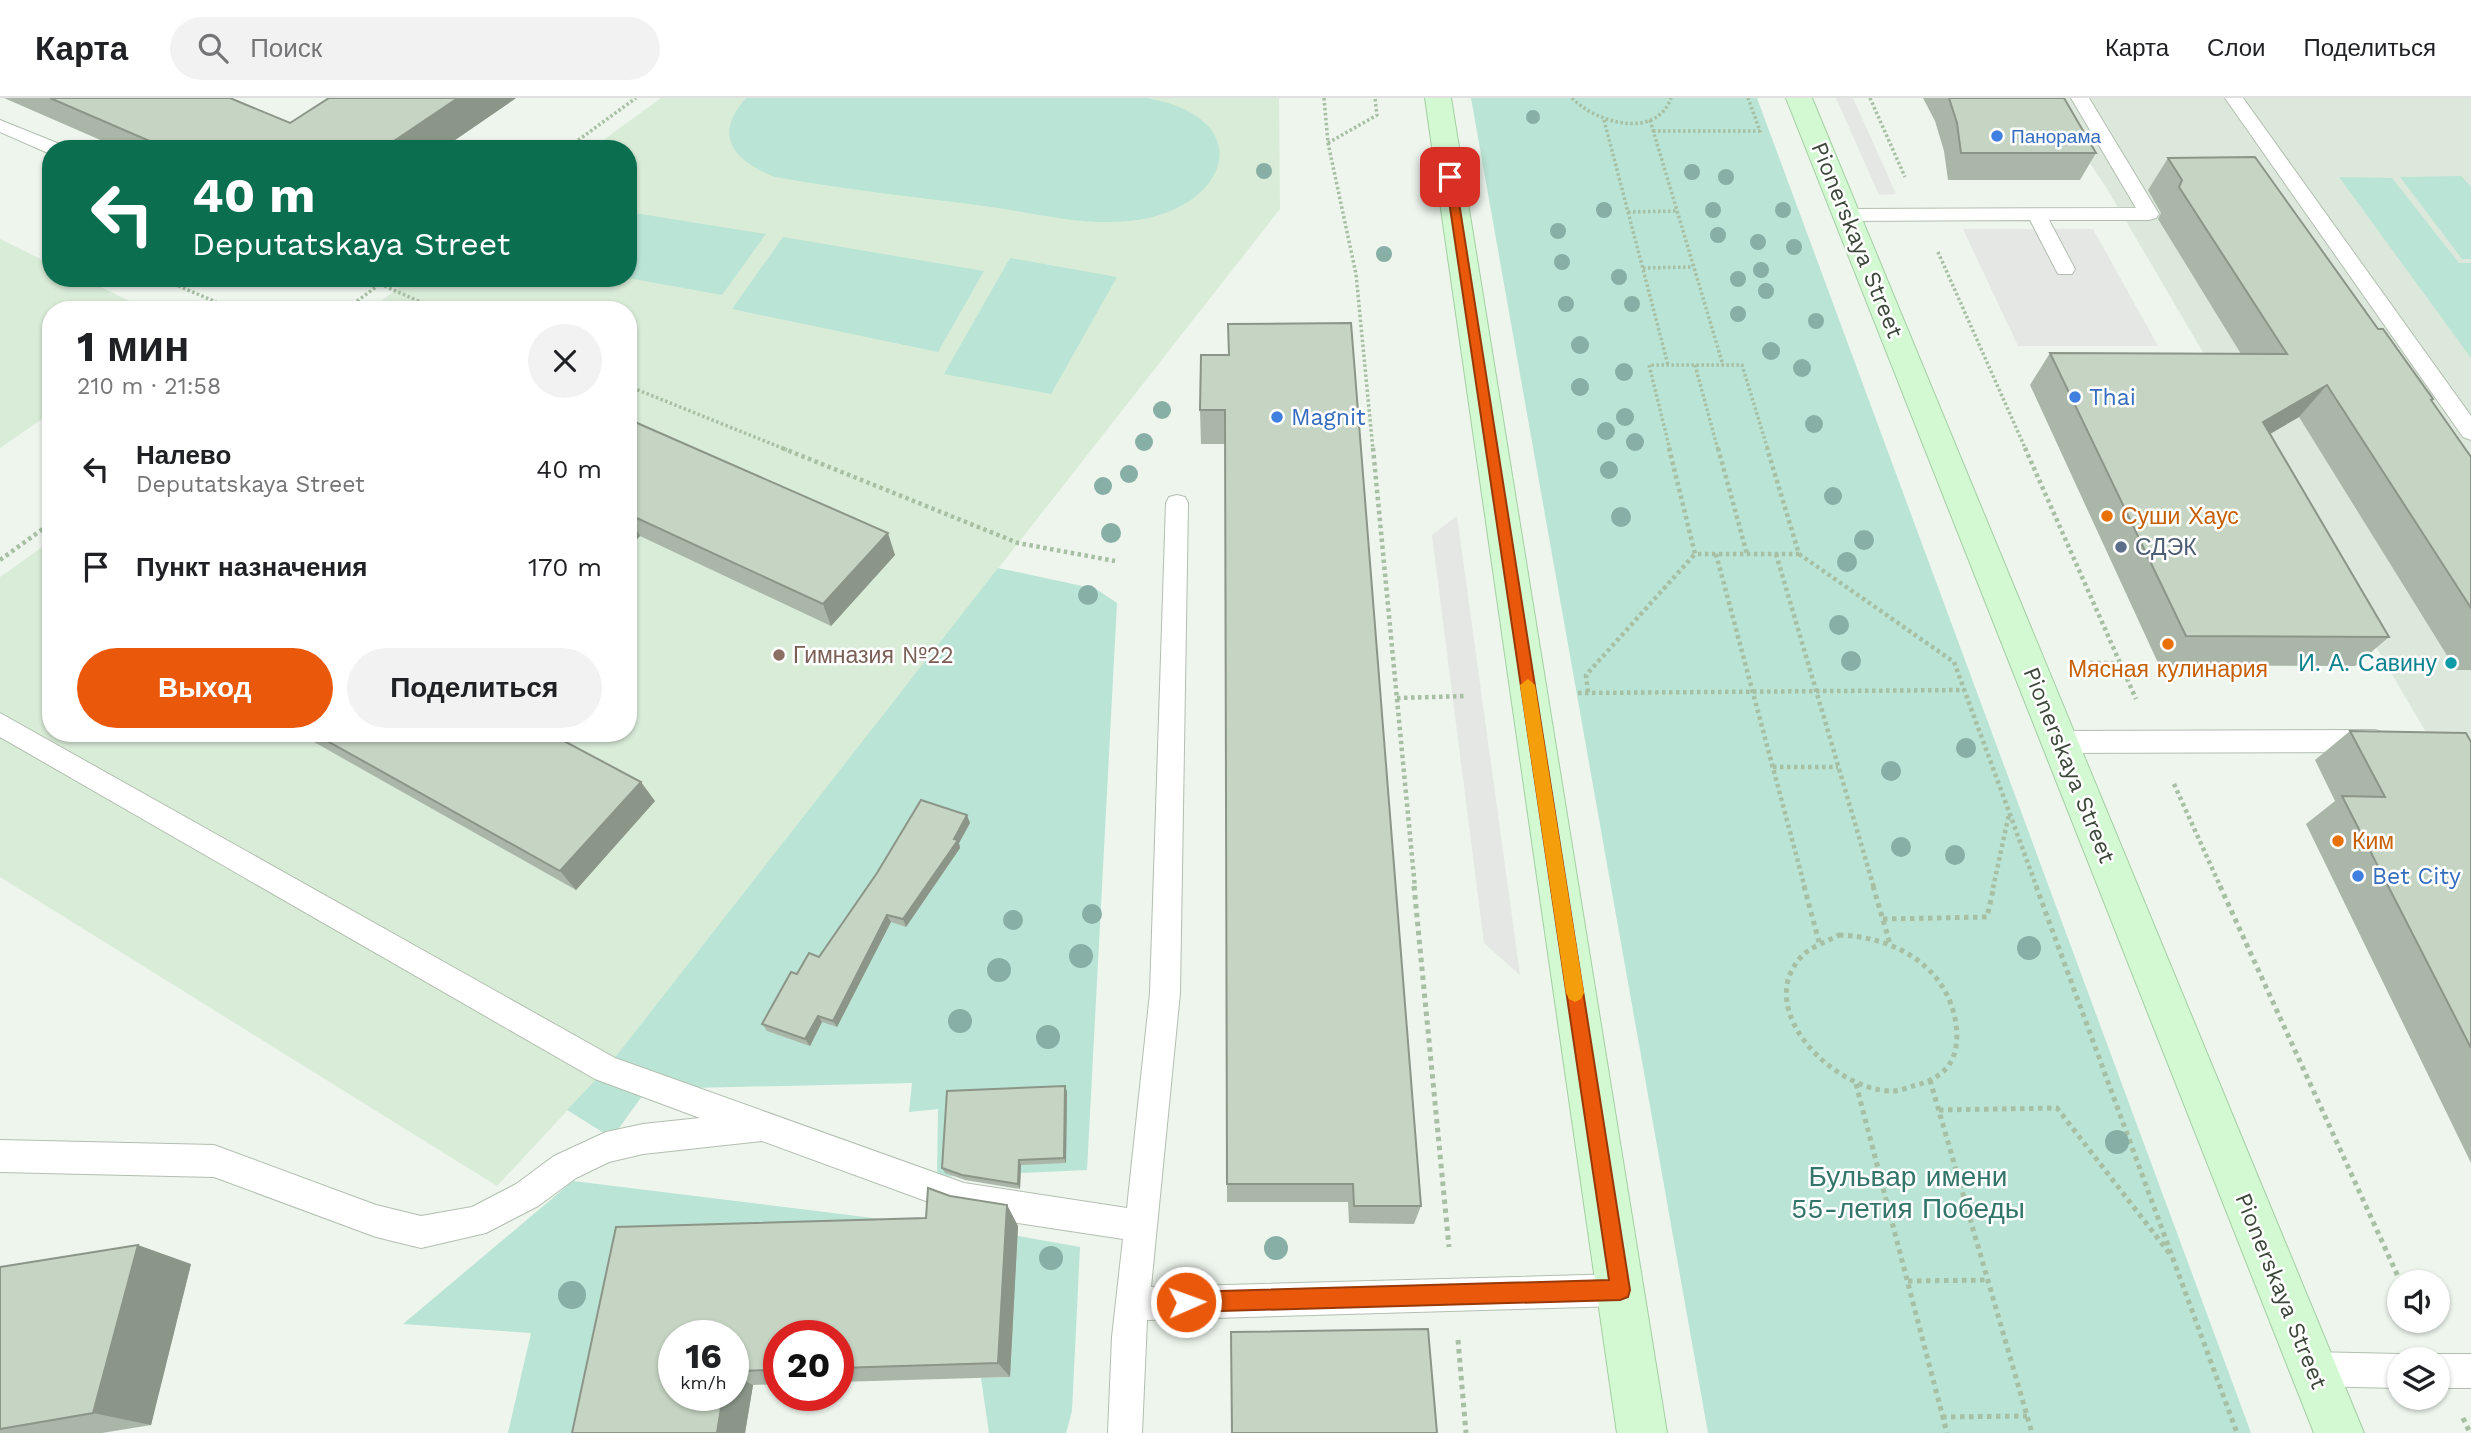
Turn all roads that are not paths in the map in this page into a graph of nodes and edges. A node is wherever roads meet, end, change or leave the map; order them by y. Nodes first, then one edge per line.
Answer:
1 (1438, 98) edge
2 (1799, 98) edge
3 (2080, 98) edge
4 (2234, 98) edge
5 (0, 125) edge
6 (42, 143) edge
7 (1847, 215) junction
8 (2037, 215) junction
9 (2065, 269) dead end
10 (2471, 432) edge
11 (1177, 503) dead end
12 (0, 724) edge
13 (2402, 740) edge
14 (2059, 743) junction
15 (764, 1127) junction
16 (0, 1156) edge
17 (1141, 1226) junction
18 (1620, 1290) junction
19 (1133, 1304) junction
20 (2312, 1369) junction
21 (2387, 1371) edge
22 (2450, 1371) edge
23 (2471, 1371) edge
24 (1125, 1433) edge
25 (1642, 1433) edge
26 (2339, 1433) edge

1 - 18 main road
2 - 7 main road, Pionerskaya Street
3 - 8 lane
4 - 10 lane
5 - 6 lane
7 - 8 lane
7 - 14 main road, Pionerskaya Street
8 - 9 lane
11 - 17 lane
12 - 15 lane
13 - 14 lane
14 - 20 main road, Pionerskaya Street
15 - 16 lane
15 - 17 lane
17 - 19 lane
18 - 19 lane
18 - 25 main road
19 - 24 lane
20 - 21 lane
20 - 26 main road, Pionerskaya Street
22 - 23 lane

